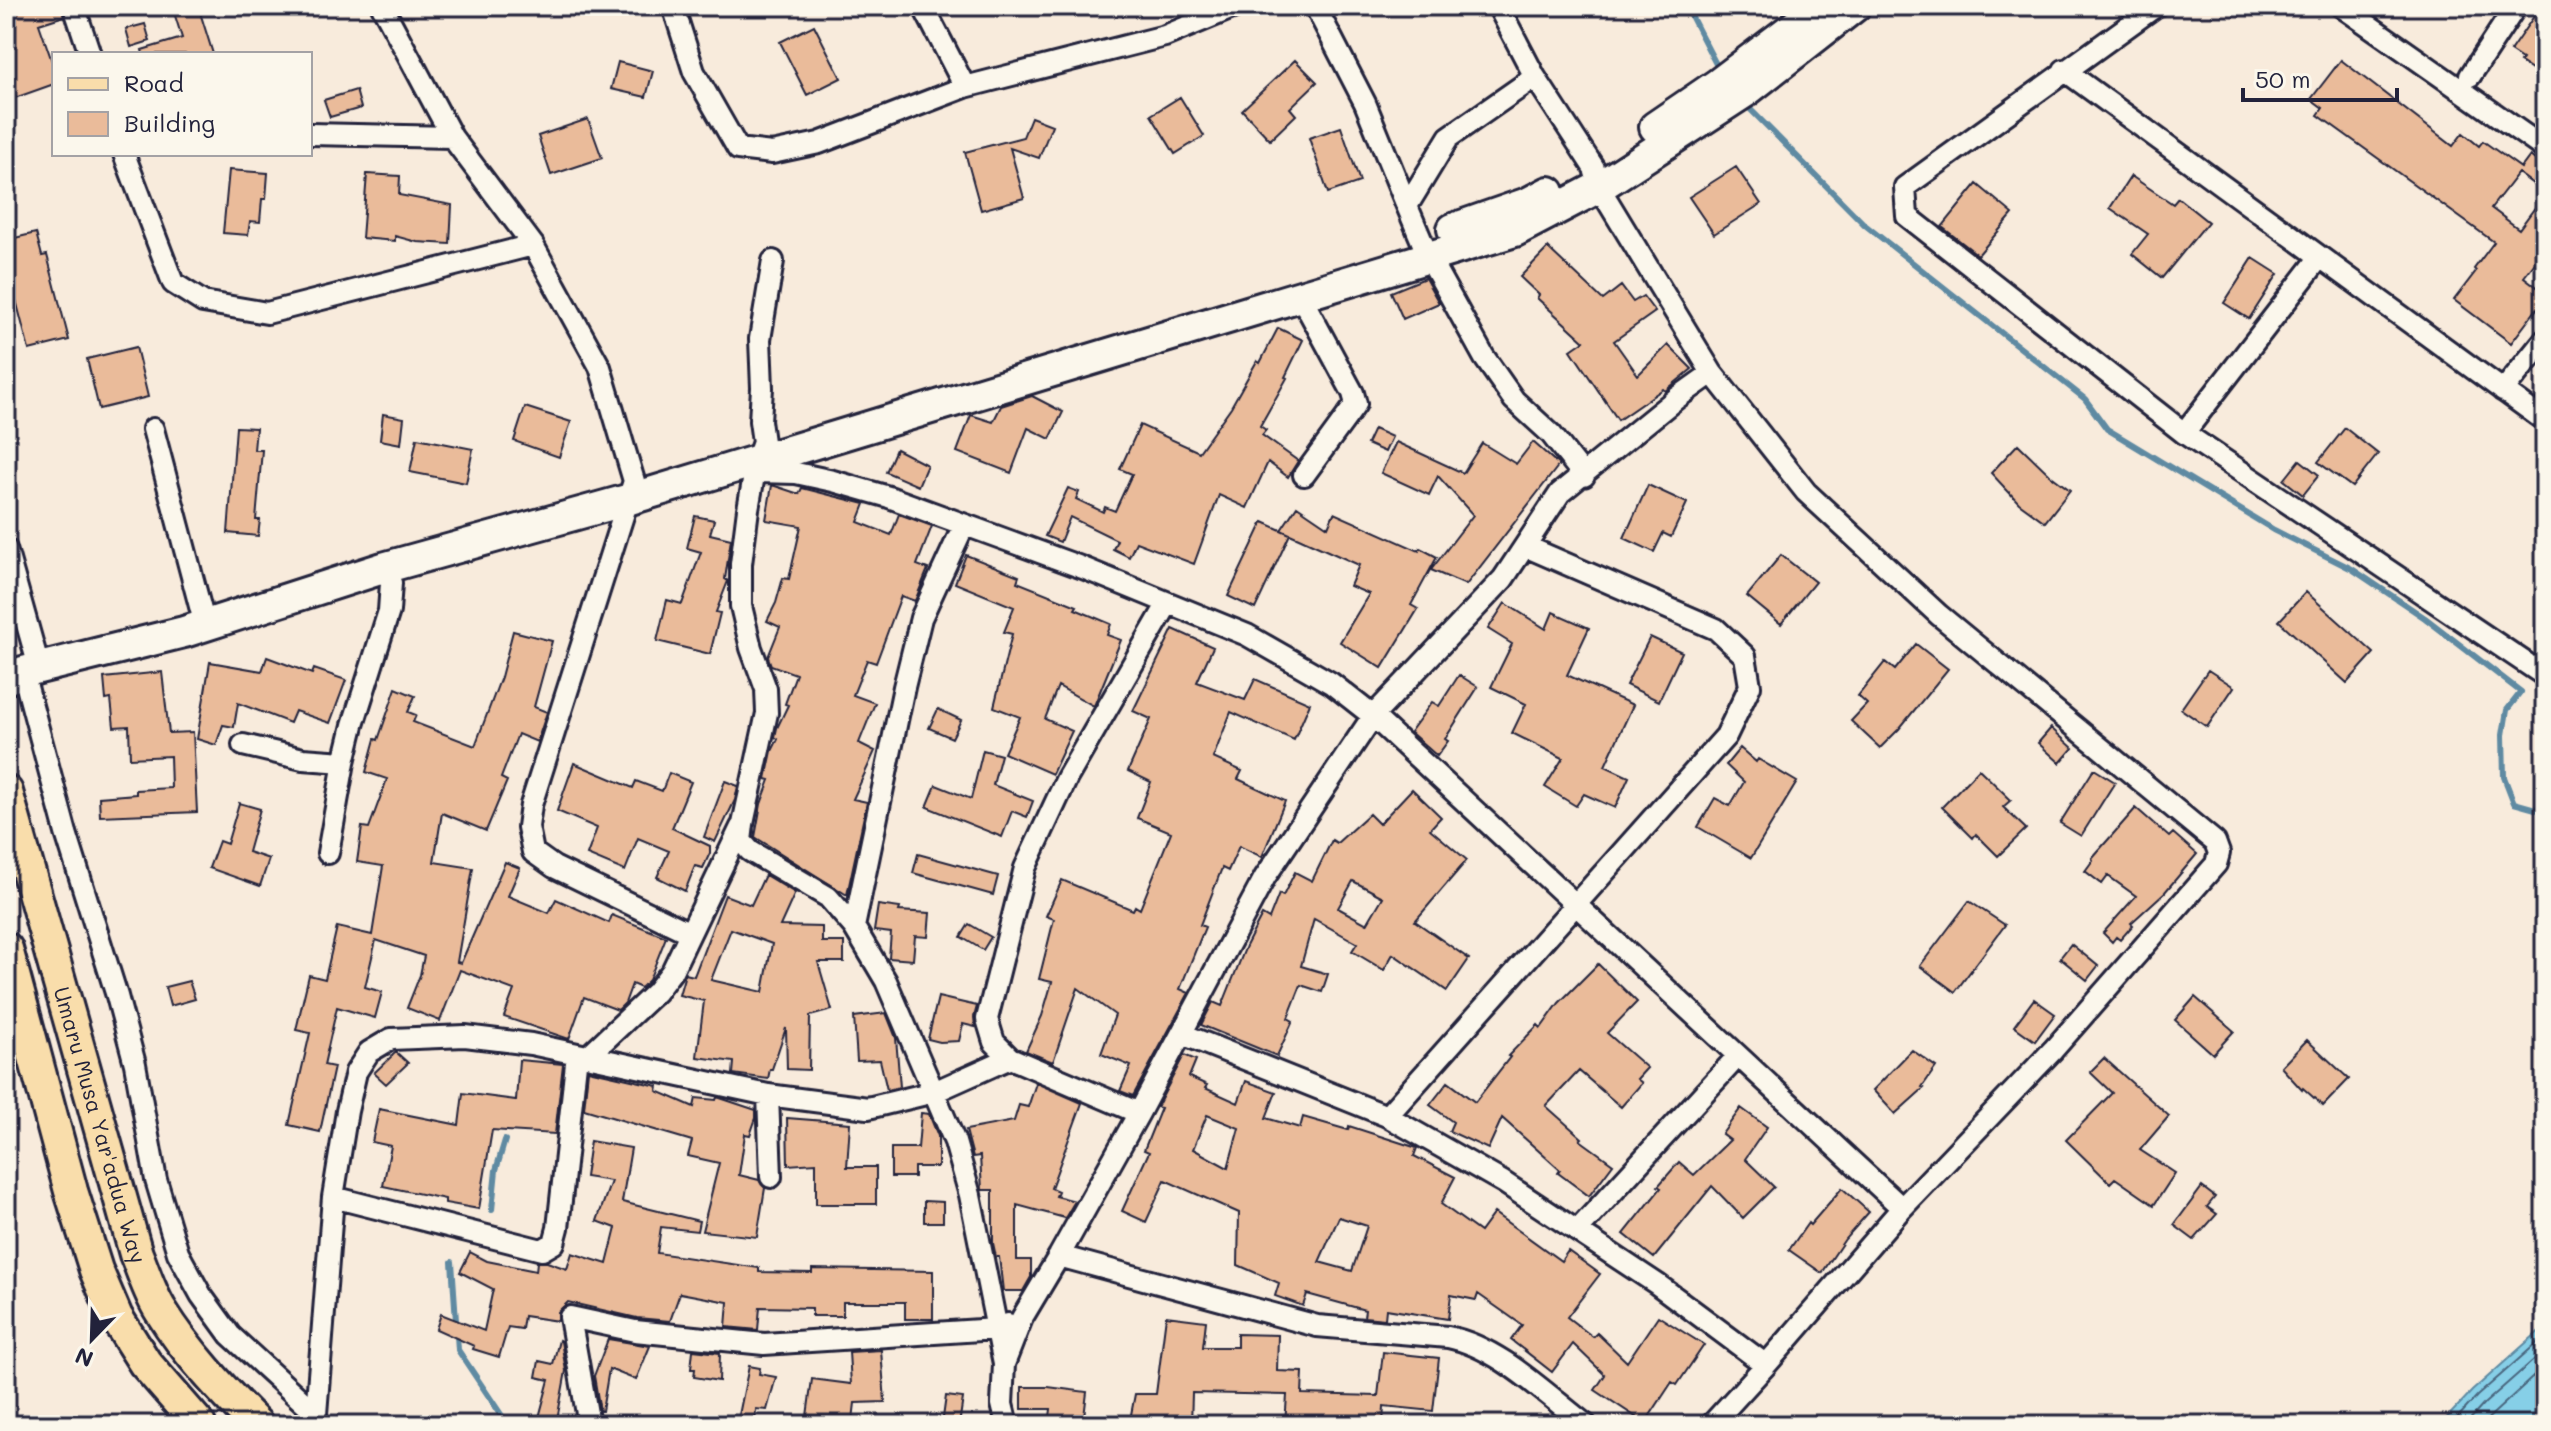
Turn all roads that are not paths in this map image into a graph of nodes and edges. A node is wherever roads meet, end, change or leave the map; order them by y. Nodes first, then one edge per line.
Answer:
1 (74, 6) edge
2 (382, 6) edge
3 (673, 6) edge
4 (923, 6) edge
5 (1237, 6) edge
6 (1315, 6) edge
7 (1498, 6) edge
8 (1822, 6) edge
9 (1855, 6) edge
10 (2156, 6) edge
11 (2341, 6) edge
12 (2516, 6) edge
13 (89, 52) edge
14 (2064, 70) junction
15 (2470, 76) dead end
16 (1535, 77) junction
17 (965, 87) junction
18 (312, 134) edge
19 (452, 137) junction
20 (2545, 149) edge
21 (125, 156) edge
22 (1596, 178) junction
23 (1407, 206) junction
24 (533, 245) junction
25 (1425, 248) junction
26 (2320, 257) junction
27 (773, 261) dead end
28 (1300, 295) junction
29 (2545, 339) edge
30 (1712, 373) junction
31 (2503, 391) junction
32 (2545, 421) edge
33 (153, 429) dead end
34 (2184, 433) junction
35 (759, 458) junction
36 (1304, 475) dead end
37 (1584, 476) junction
38 (631, 490) junction
39 (964, 525) junction
40 (1525, 546) junction
41 (6, 549) edge
42 (383, 568) junction
43 (1168, 603) junction
44 (202, 614) junction
45 (18, 670) edge
46 (2545, 676) edge
47 (1373, 716) junction
48 (243, 745) dead end
49 (344, 762) junction
50 (6, 792) edge
51 (743, 824) junction
52 (328, 853) dead end
53 (1576, 905) junction
54 (854, 927) junction
55 (690, 933) junction
56 (6, 949) edge
57 (1182, 1034) junction
58 (583, 1055) junction
59 (1738, 1056) junction
60 (1010, 1058) junction
61 (934, 1092) junction
62 (768, 1095) junction
63 (1139, 1113) junction
64 (1387, 1116) junction
65 (771, 1177) dead end
66 (333, 1197) junction
67 (1902, 1208) junction
68 (1577, 1231) junction
69 (1059, 1256) junction
70 (1022, 1318) junction
71 (996, 1329) junction
72 (1004, 1364) junction
73 (1766, 1365) junction
74 (317, 1421) edge
75 (199, 1425) edge
76 (257, 1425) edge
77 (589, 1425) edge
78 (1007, 1425) edge
79 (1586, 1425) edge
80 (1711, 1425) edge

1 - 13 street
2 - 19 street
3 - 17 street
4 - 17 street
5 - 17 street
6 - 23 street
7 - 16 street
8 - 22 main road
9 - 22 main road
10 - 14 street
11 - 20 street
12 - 15 street
14 - 26 street
14 - 34 street
16 - 22 street
16 - 23 street
18 - 19 street
19 - 24 street
21 - 24 street
22 - 25 main road
22 - 30 street
23 - 25 street
24 - 38 street
25 - 28 main road
25 - 35 main road
25 - 37 street
26 - 31 street
26 - 34 street
27 - 35 street
28 - 35 main road
28 - 36 street
29 - 31 street
30 - 37 street
30 - 67 street
31 - 32 street
33 - 44 street
34 - 46 street
35 - 38 main road
35 - 39 street
35 - 51 street
37 - 40 street
38 - 42 main road
38 - 44 main road
38 - 55 street
39 - 43 street
39 - 54 street
40 - 47 street
40 - 53 street
41 - 45 street
42 - 45 main road
42 - 49 street
43 - 47 street
43 - 60 street
44 - 45 main road
45 - 74 street
47 - 53 street
47 - 57 street
48 - 49 street
49 - 52 street
50 - 76 main road, Umaru Musa Yar'adua Way
51 - 54 street
51 - 55 street
53 - 59 street
53 - 64 street
54 - 61 street
55 - 58 street
56 - 75 main road, Umaru Musa Yar'adua Way
57 - 63 street
57 - 64 street
58 - 62 street
58 - 66 street
58 - 66 street
59 - 67 street
59 - 68 street
60 - 61 street
60 - 63 street
61 - 62 street
61 - 71 street
62 - 65 street
63 - 69 street
64 - 68 street
66 - 74 street
67 - 73 street
68 - 73 street
69 - 70 street
69 - 79 street
70 - 71 street
70 - 72 street
71 - 72 street
71 - 77 street
72 - 78 street
73 - 80 street

